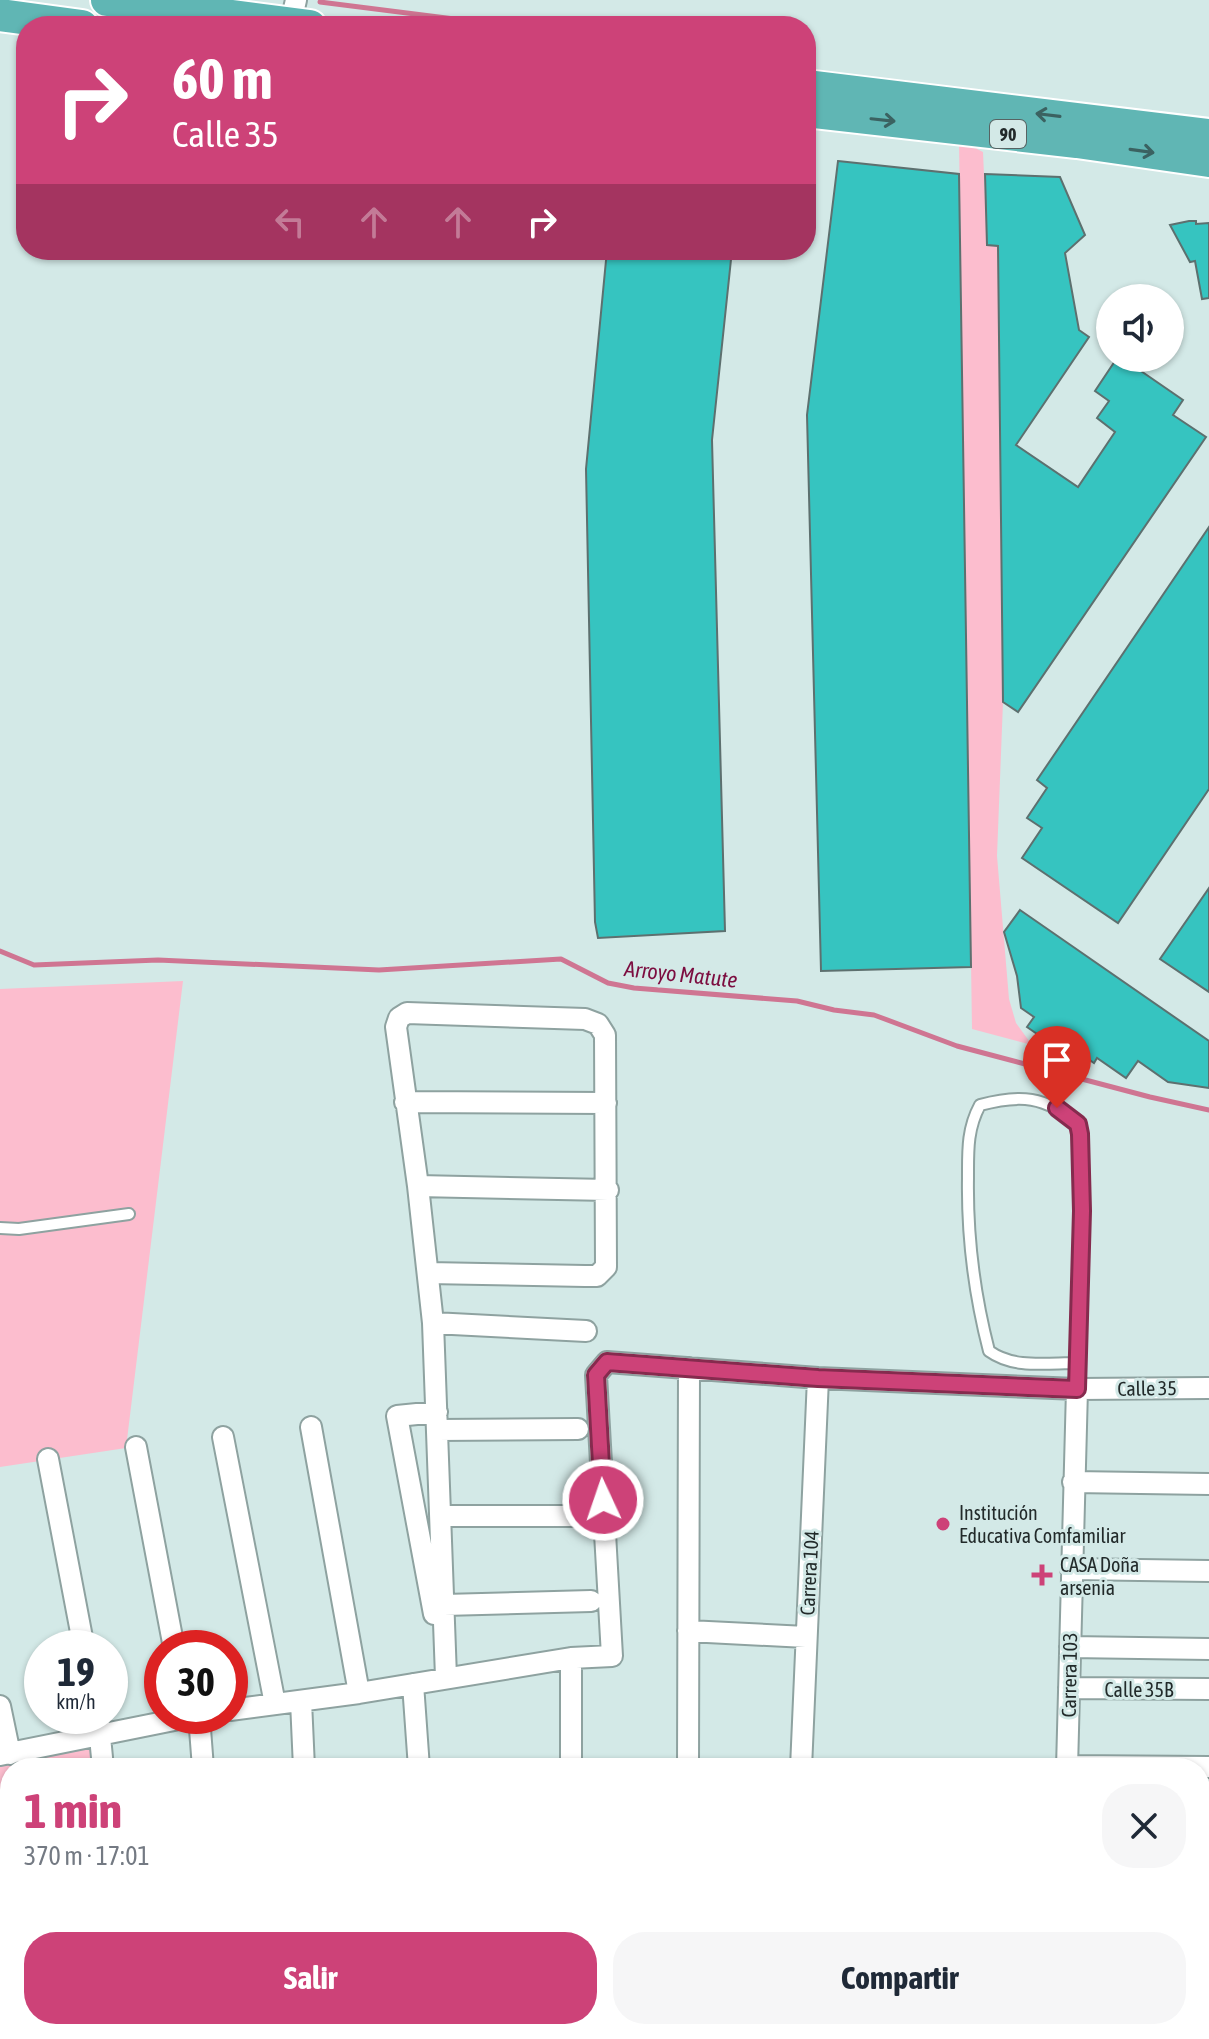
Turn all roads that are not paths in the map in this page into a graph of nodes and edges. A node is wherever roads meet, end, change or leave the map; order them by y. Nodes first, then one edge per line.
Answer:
1 (107, 0) edge
2 (149, 7) edge
3 (267, 16) edge
4 (816, 87) edge
5 (816, 112) edge
6 (1209, 135) edge
7 (1209, 161) edge
8 (405, 1102) junction
9 (606, 1103) junction
10 (418, 1186) junction
11 (608, 1190) junction
12 (129, 1214) dead end
13 (0, 1228) edge
14 (428, 1273) junction
15 (433, 1323) junction
16 (586, 1331) dead end
17 (1077, 1363) junction
18 (689, 1368) junction
19 (818, 1378) junction
20 (1209, 1388) edge
21 (1077, 1389) junction
22 (437, 1421) junction
23 (311, 1427) dead end
24 (578, 1429) dead end
25 (223, 1437) dead end
26 (136, 1447) dead end
27 (48, 1459) dead end
28 (1073, 1482) junction
29 (1209, 1484) edge
30 (441, 1516) junction
31 (590, 1516) dead end
32 (1071, 1569) junction
33 (1209, 1571) edge
34 (591, 1601) dead end
35 (444, 1605) junction
36 (81, 1630) edge
37 (171, 1630) edge
38 (688, 1631) junction
39 (806, 1637) junction
40 (1070, 1647) junction
41 (1209, 1649) edge
42 (571, 1658) junction
43 (446, 1677) junction
44 (413, 1684) junction
45 (1069, 1688) junction
46 (1209, 1689) edge
47 (359, 1693) junction
48 (301, 1701) junction
49 (275, 1704) junction
50 (0, 1706) edge
51 (248, 1708) edge
52 (70, 1734) edge
53 (100, 1734) edge
54 (195, 1734) edge
55 (5, 1754) edge
56 (102, 1758) edge
57 (201, 1758) edge
58 (304, 1758) edge
59 (418, 1758) edge
60 (571, 1758) edge
61 (688, 1758) edge
62 (801, 1758) edge
63 (1067, 1758) edge

1 - 2 highway
2 - 3 highway
6 -> 4 highway, 90
5 -> 7 highway, 90
8 - 9 street
8 - 9 street
8 - 10 street
9 - 11 street
10 - 11 street
10 - 14 street
11 - 14 street
12 - 13 lane
14 - 15 street
15 - 16 street
15 - 22 street
17 - 17 lane
17 - 21 lane
18 - 19 street, Calle 35
18 - 38 street
18 - 42 street, Calle 35
19 - 21 street, Calle 35
19 - 39 street, Carrera 104
20 - 21 street, Calle 35
21 - 28 street, Carrera 103
22 - 24 street
22 - 30 street
22 - 43 street
23 - 47 street
25 - 49 street
26 - 37 street
27 - 36 street
28 - 29 street
28 - 32 street, Carrera 103
30 - 31 street
30 - 35 street
32 - 33 street
32 - 40 street, Carrera 103
34 - 35 street
35 - 43 street
38 - 39 street
38 - 61 street
39 - 62 street, Carrera 104
40 - 41 street
40 - 45 street, Carrera 103
42 - 43 street
42 - 60 street
43 - 44 street
44 - 47 street
44 - 59 street
45 - 46 street, Calle 35B
45 - 63 street, Carrera 103
47 - 48 street
48 - 49 street
48 - 58 street
49 - 51 street
50 - 55 street
52 - 55 street
53 - 56 street
54 - 57 street

